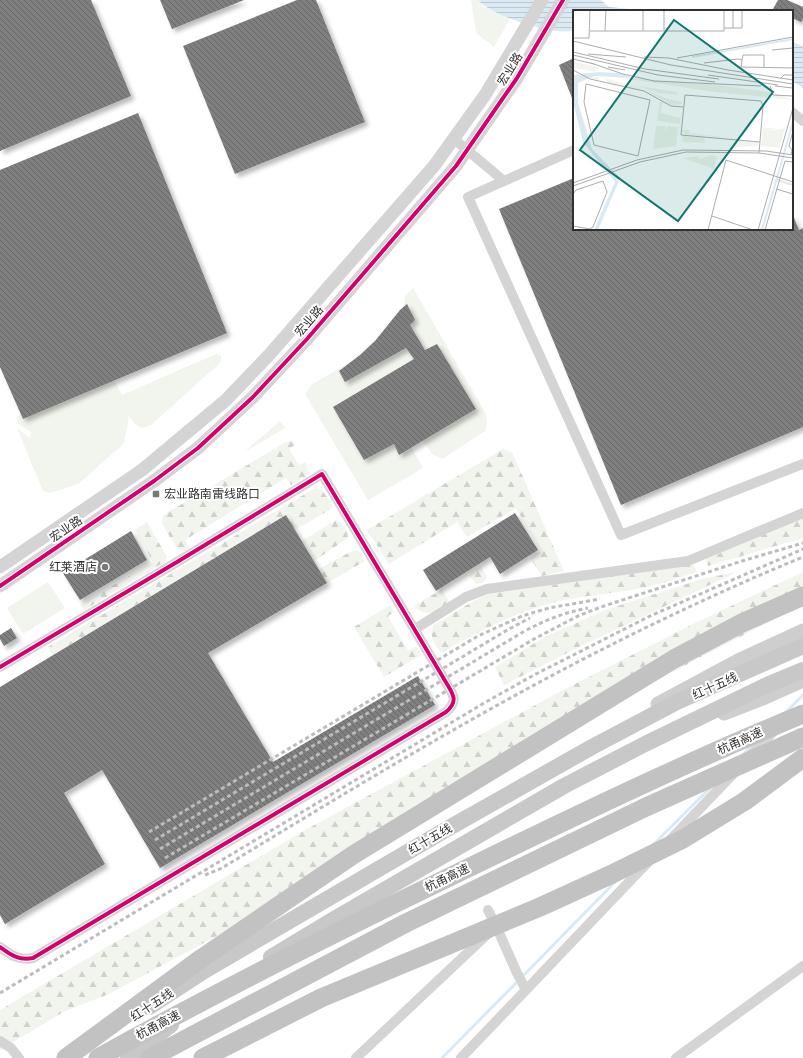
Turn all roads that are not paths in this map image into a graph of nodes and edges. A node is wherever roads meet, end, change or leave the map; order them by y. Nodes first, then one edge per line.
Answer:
1 (542, 0) edge
2 (563, 0) edge
3 (793, 113) edge
4 (803, 121) edge
5 (454, 139) junction
6 (573, 150) edge
7 (467, 151) junction
8 (504, 181) junction
9 (803, 464) edge
10 (803, 513) edge
11 (0, 567) edge
12 (0, 586) edge
13 (803, 596) edge
14 (415, 628) junction
15 (803, 631) edge
16 (803, 646) edge
17 (769, 654) junction
18 (0, 667) edge
19 (803, 670) edge
20 (803, 680) edge
21 (766, 691) junction
22 (801, 709) edge
23 (803, 737) edge
24 (803, 758) edge
25 (488, 910) dead end
26 (496, 926) junction
27 (0, 947) edge
28 (803, 966) edge
29 (525, 987) junction
30 (0, 1042) edge
31 (19, 1058) edge
32 (66, 1058) edge
33 (70, 1058) edge
34 (98, 1058) edge
35 (128, 1058) edge
36 (150, 1058) edge
37 (203, 1058) edge
38 (356, 1058) edge
39 (461, 1058) edge
40 (676, 1058) edge

1 - 5 street, 宏业路
2 - 7 street, 宏业路
3 - 4 street
5 - 7 street
5 - 11 street, 宏业路
6 - 8 street
7 - 8 street
7 - 12 street, 宏业路
8 - 9 street
10 - 14 street
13 - 32 highway
14 - 18 street
14 - 27 street
15 - 17 main road
16 - 17 main road, 红十五线
17 - 33 main road, 红十五线
19 - 21 main road, 红十五线
20 - 21 main road
21 - 35 main road, 红十五线
22 - 29 street
22 - 34 highway, 杭甬高速, bridge
23 - 36 highway, 杭甬高速, bridge
24 - 37 highway, bridge
25 - 26 street
26 - 29 street
26 - 38 street
28 - 40 street
29 - 39 street
30 - 31 street

